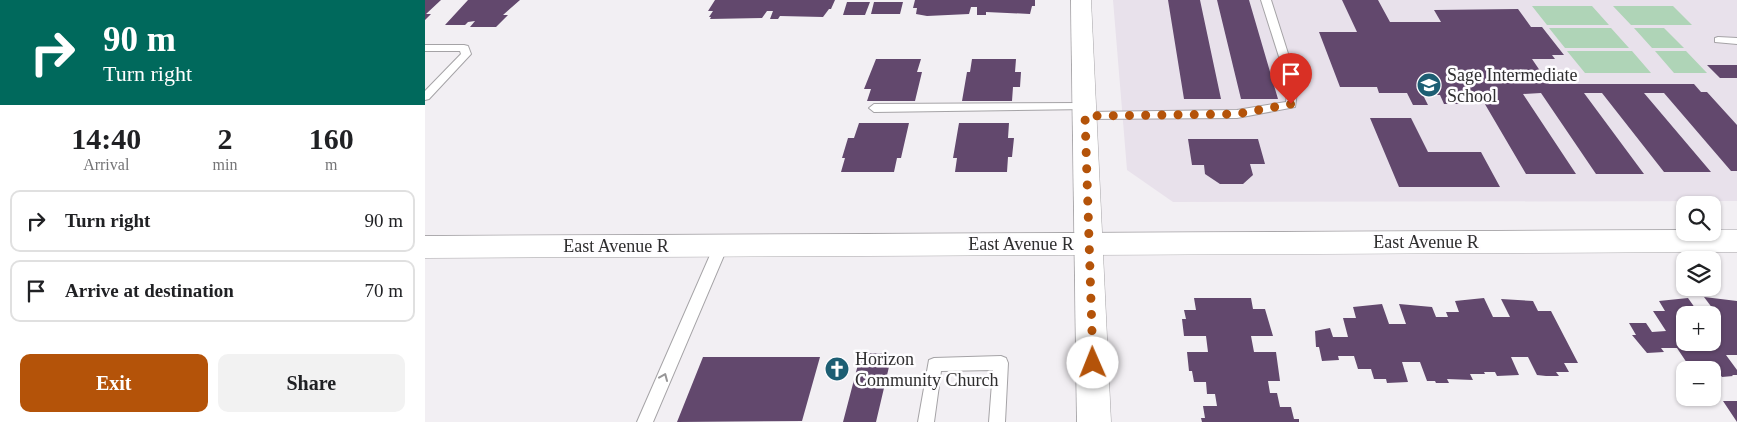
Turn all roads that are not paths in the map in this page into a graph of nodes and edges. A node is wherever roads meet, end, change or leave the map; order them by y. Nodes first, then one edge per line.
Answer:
1 (1081, 0) edge
2 (1266, 0) edge
3 (1718, 40) dead end
4 (1737, 41) edge
5 (425, 48) edge
6 (438, 83) junction
7 (425, 84) edge
8 (425, 97) edge
9 (874, 108) dead end
10 (1085, 112) junction
11 (1737, 241) edge
12 (1090, 244) junction
13 (721, 246) junction
14 (425, 247) edge
15 (645, 422) edge
16 (926, 422) edge
17 (997, 422) edge
18 (1094, 422) edge

1 - 10 main road
2 - 10 lane
3 - 4 lane
5 - 6 lane
6 - 7 lane
6 - 8 lane
9 - 10 lane
10 - 12 main road
11 - 12 main road, East Avenue R
12 - 13 main road, East Avenue R
12 - 18 main road
13 - 14 main road, East Avenue R
15 -> 13 lane
16 - 17 lane

